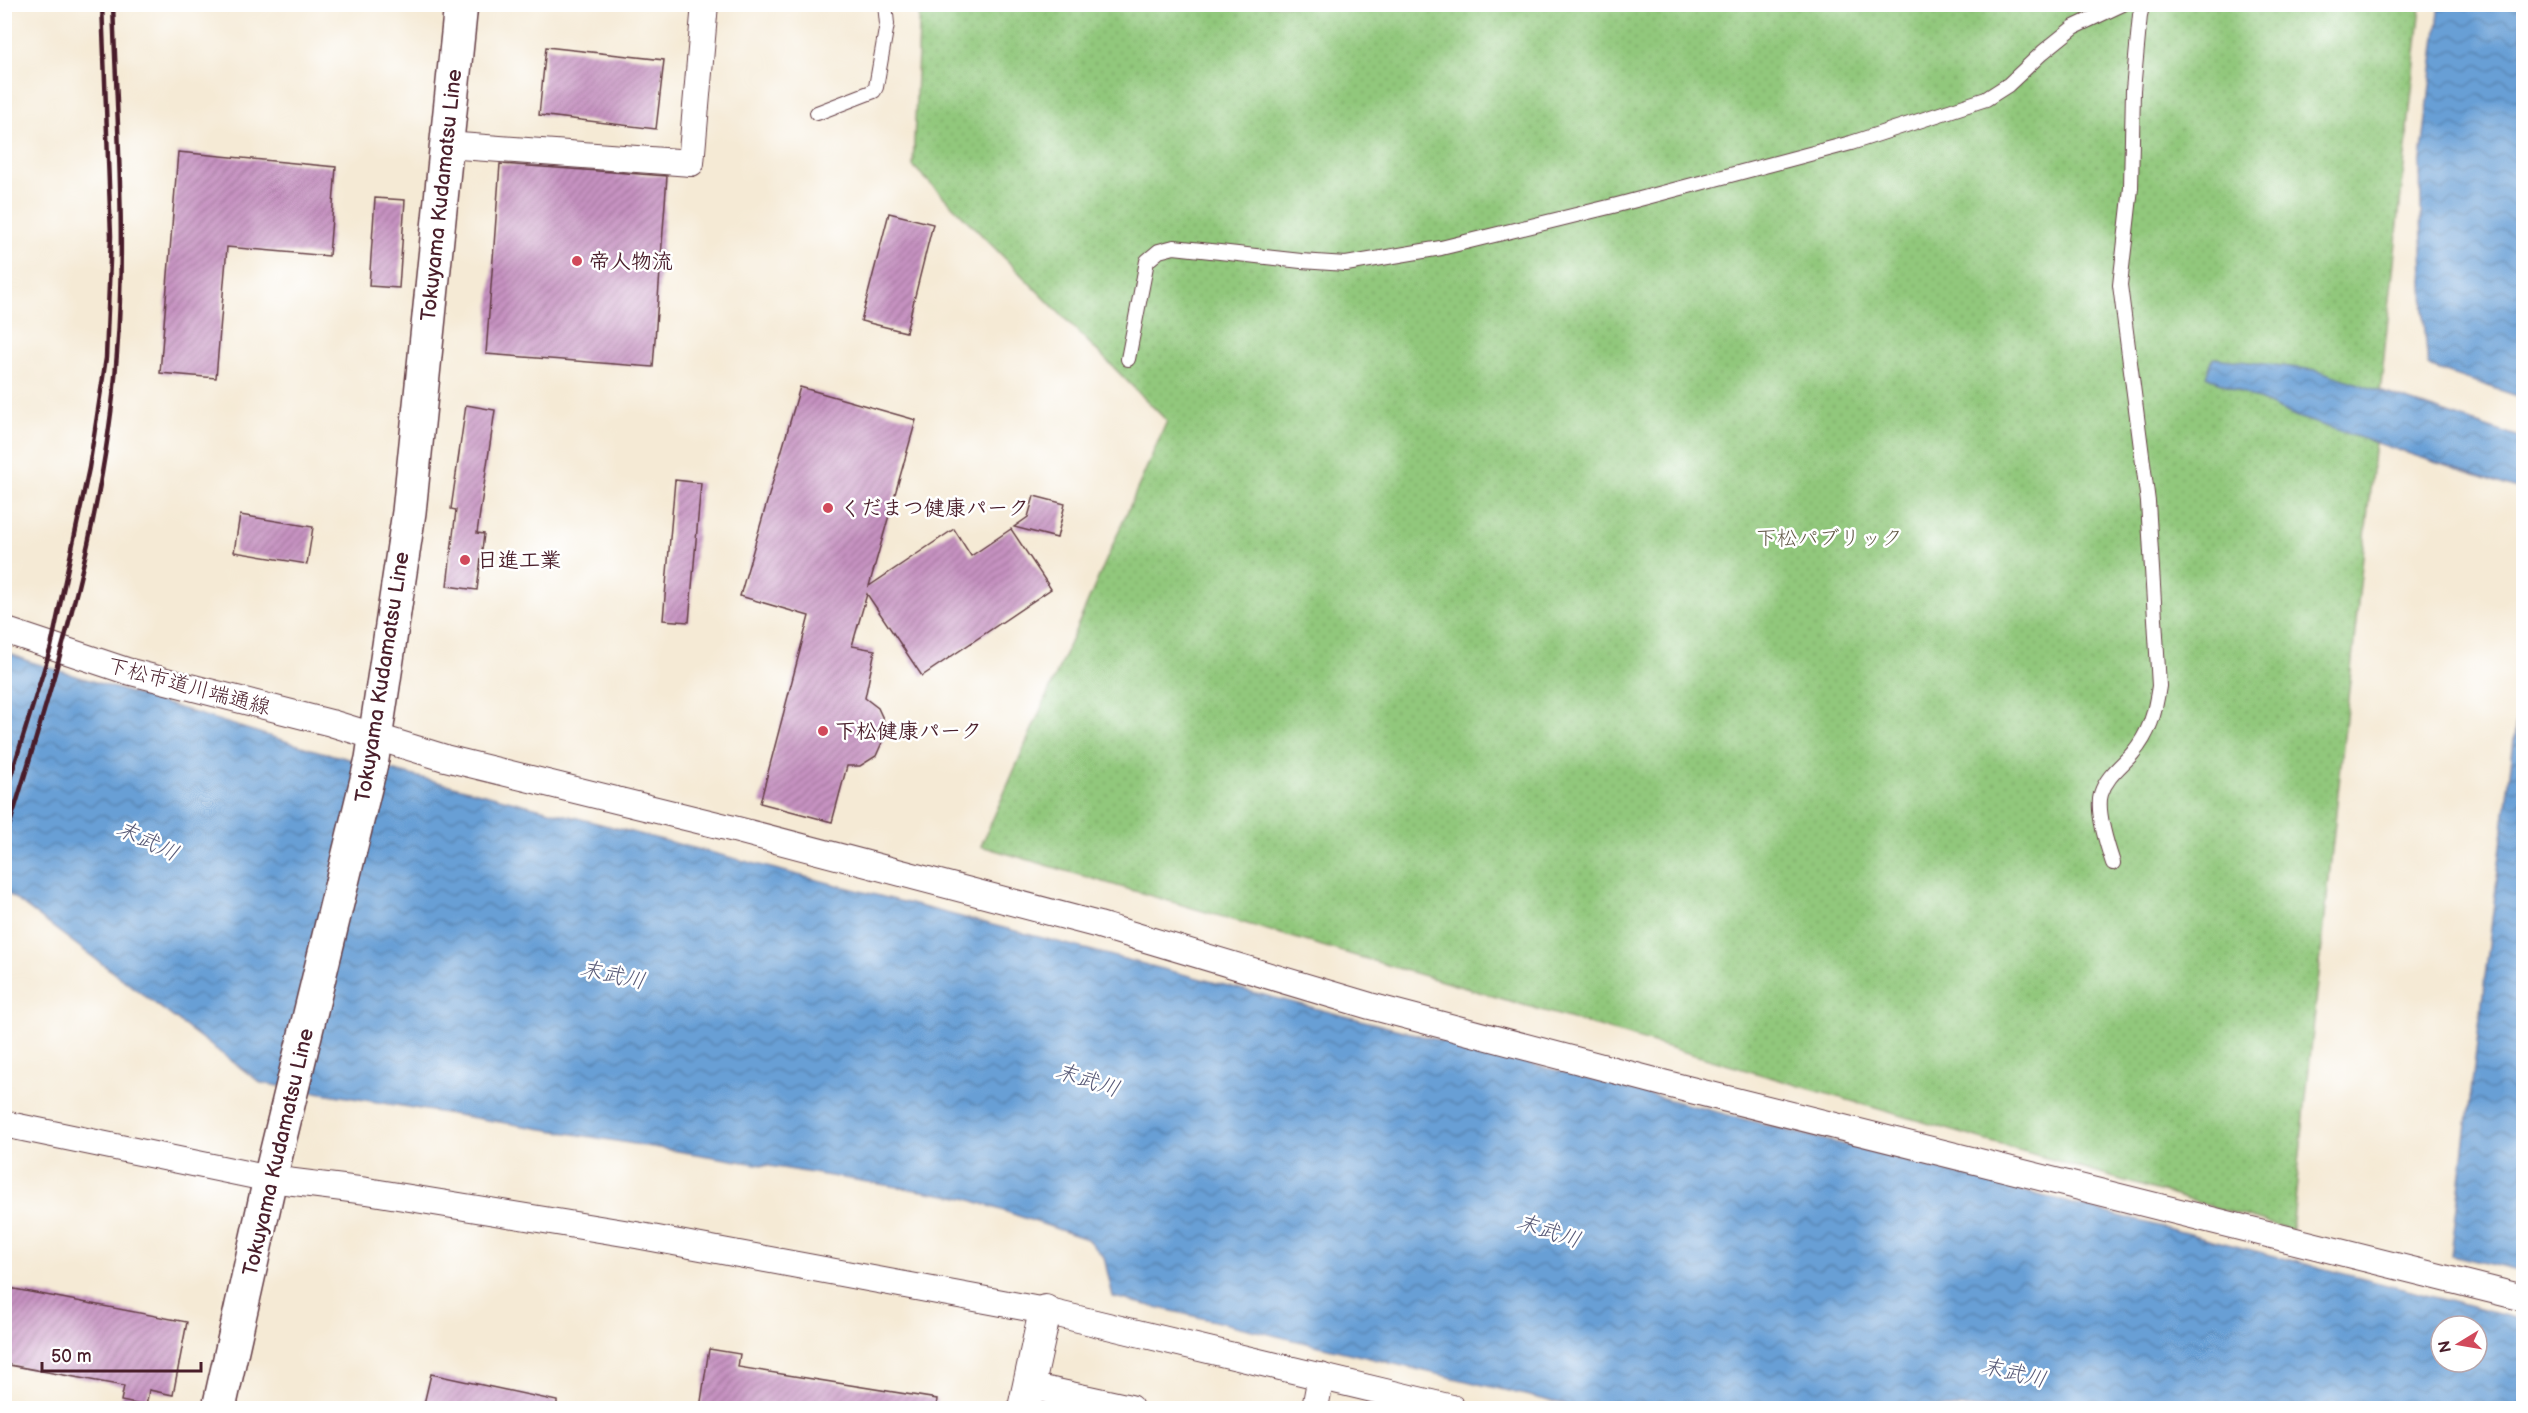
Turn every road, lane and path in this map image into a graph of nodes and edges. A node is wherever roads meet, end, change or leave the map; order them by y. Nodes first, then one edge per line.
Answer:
1 (461, 4) edge
2 (705, 4) edge
3 (885, 4) edge
4 (2123, 4) edge
5 (2143, 4) edge
6 (817, 113) dead end
7 (446, 145) junction
8 (1128, 359) dead end
9 (4, 630) edge
10 (374, 748) junction
11 (2113, 862) dead end
12 (4, 1124) edge
13 (270, 1179) junction
14 (2523, 1298) edge
15 (1045, 1311) junction
16 (1321, 1376) junction
17 (1027, 1397) edge
18 (219, 1408) edge
19 (1130, 1408) edge
20 (1315, 1408) edge
21 (1452, 1408) edge

1 - 7 main road, Tokuyama Kudamatsu Line
2 - 7 street
3 - 6 lane
4 - 8 lane
5 - 11 lane
7 - 10 main road, Tokuyama Kudamatsu Line
9 - 10 street, 下松市道川端通線
10 - 13 main road, Tokuyama Kudamatsu Line
10 - 14 street, 下松市道川端通線
12 - 13 street
13 - 15 street
13 - 18 main road, Tokuyama Kudamatsu Line
15 - 16 street
15 - 17 street
16 - 20 street
16 - 21 street
17 - 19 street

